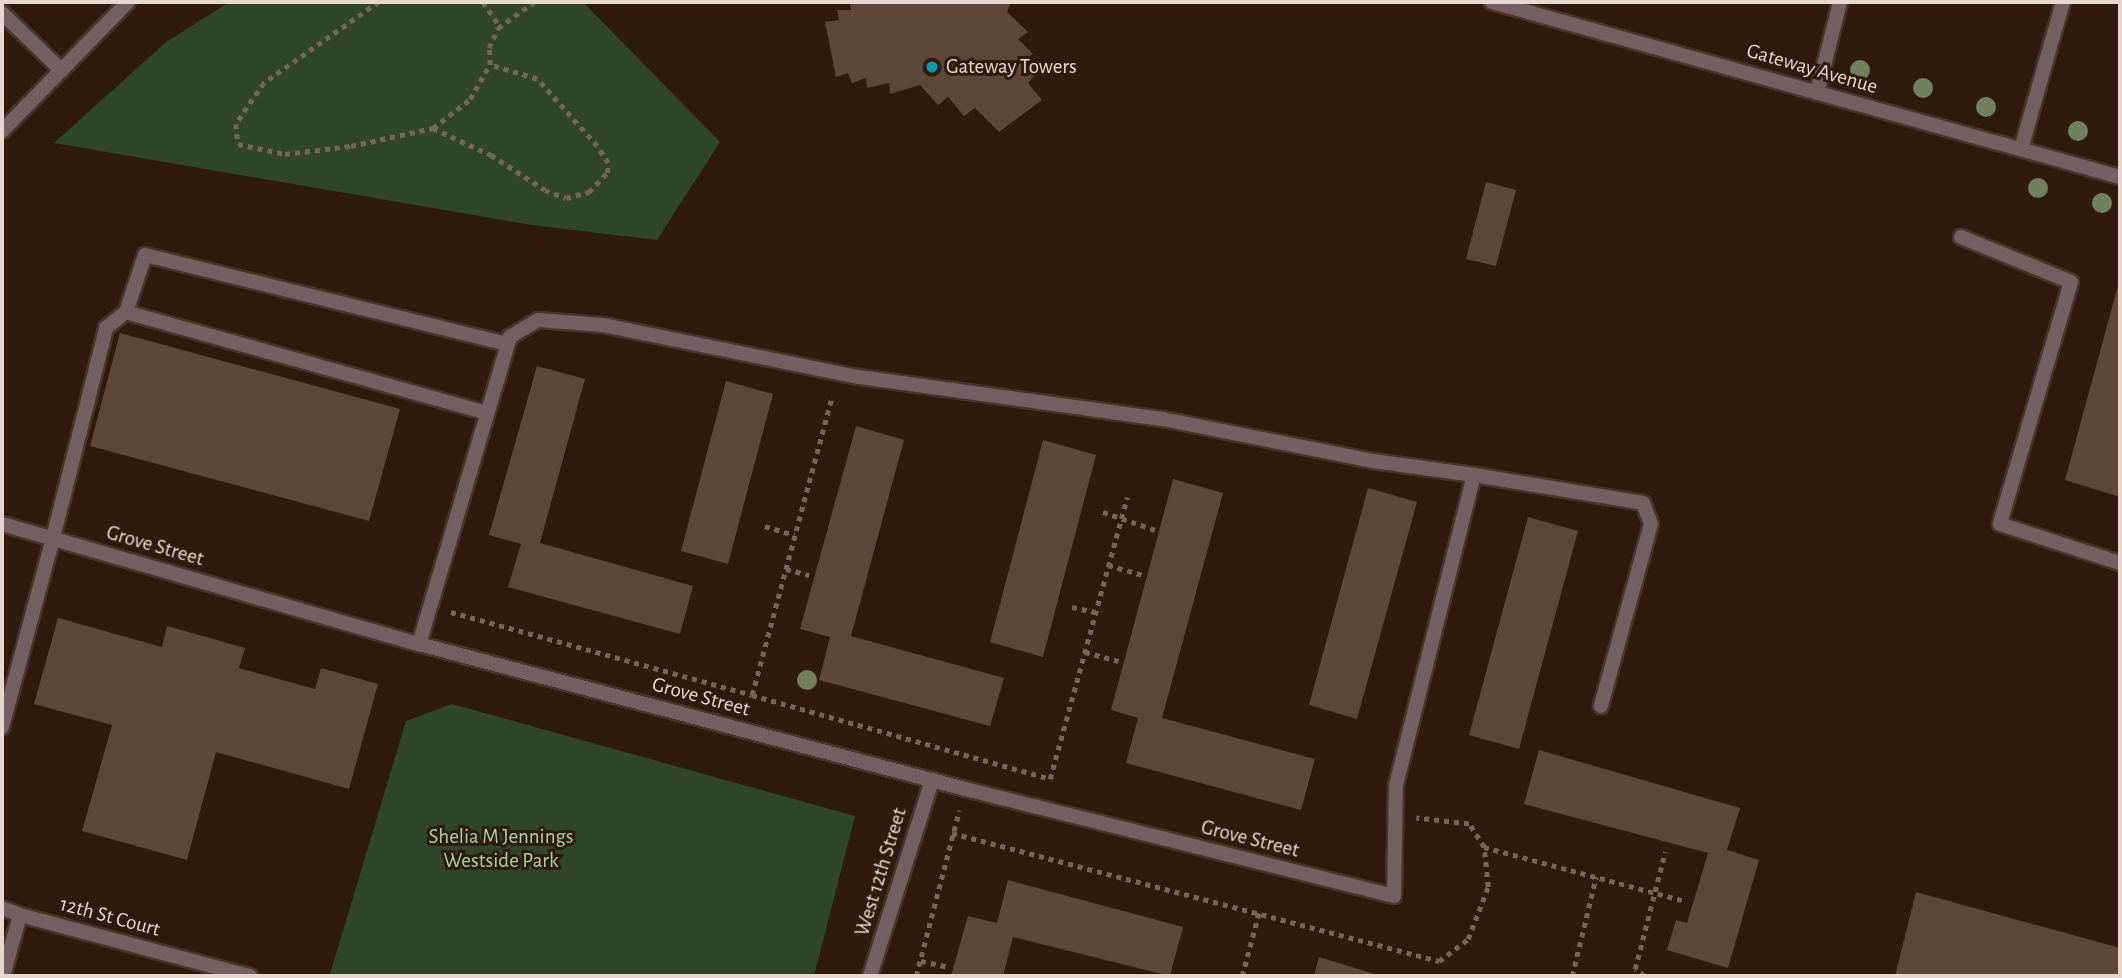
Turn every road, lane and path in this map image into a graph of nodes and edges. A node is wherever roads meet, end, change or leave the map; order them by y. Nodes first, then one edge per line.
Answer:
1 (128, 2) edge
2 (379, 2) edge
3 (483, 2) edge
4 (534, 2) edge
5 (1492, 2) edge
6 (1840, 2) edge
7 (2063, 2) edge
8 (2, 13) edge
9 (500, 26) junction
10 (490, 65) junction
11 (62, 71) junction
12 (1816, 93) junction
13 (433, 128) junction
14 (2, 131) edge
15 (2021, 149) junction
16 (2120, 177) edge
17 (1961, 237) dead end
18 (126, 312) junction
19 (507, 344) junction
20 (832, 395) dead end
21 (487, 413) junction
22 (1474, 475) junction
23 (1127, 497) dead end
24 (1103, 512) dead end
25 (1122, 519) junction
26 (2, 524) edge
27 (765, 526) dead end
28 (1155, 530) dead end
29 (795, 535) junction
30 (53, 538) junction
31 (2120, 563) edge
32 (1108, 565) junction
33 (786, 569) junction
34 (809, 575) dead end
35 (1143, 575) dead end
36 (430, 606) junction
37 (1072, 607) dead end
38 (1095, 612) junction
39 (419, 644) junction
40 (1085, 652) junction
41 (1119, 661) dead end
42 (751, 695) junction
43 (1601, 706) dead end
44 (2, 727) edge
45 (932, 780) junction
46 (965, 789) junction
47 (1412, 809) dead end
48 (952, 833) junction
49 (1484, 846) junction
50 (1665, 852) dead end
51 (1596, 877) junction
52 (1654, 893) junction
53 (1682, 900) dead end
54 (2, 908) edge
55 (1259, 912) junction
56 (20, 915) junction
57 (921, 961) junction
58 (948, 967) dead end
59 (3, 976) edge
60 (250, 976) edge
61 (870, 976) edge
62 (916, 976) edge
63 (1242, 976) edge
64 (1572, 976) edge
65 (1644, 976) edge

1 - 11 street
2 - 13 path
3 - 9 path
4 - 9 path
5 - 12 street, Gateway Avenue
6 - 12 street
7 - 15 street
8 - 11 street
9 - 10 path
10 - 13 path
10 - 13 path
11 - 14 street
12 - 15 street, Gateway Avenue
15 - 16 street, Gateway Avenue
17 - 31 street
18 - 19 street
18 - 21 street
18 - 30 street
19 - 21 street
19 - 22 street
20 - 29 path
21 - 36 street
22 - 43 street
22 - 46 street, Grove Street
23 - 25 path
24 - 25 path
25 - 28 path
25 - 32 path
26 - 30 street, Grove Street
27 - 29 path
29 - 33 path
30 - 39 street, Grove Street
30 - 44 street
32 - 35 path
32 - 38 path
33 - 34 path
33 - 42 path
36 - 39 street
36 - 42 path
37 - 38 path
38 - 40 path
39 - 45 street, Grove Street
40 - 41 path
40 - 42 path
45 - 46 street, Grove Street
45 - 61 street, West 12th Street
46 - 48 path
47 - 49 path
48 - 55 path
48 - 57 path
49 - 51 path
49 - 55 path
50 - 52 path
51 - 52 path
51 - 64 path
52 - 53 path
52 - 65 path
54 - 56 street, 12th St Court
55 - 63 path
56 - 59 street
56 - 60 street, 12th St Court
57 - 58 path
57 - 62 path

